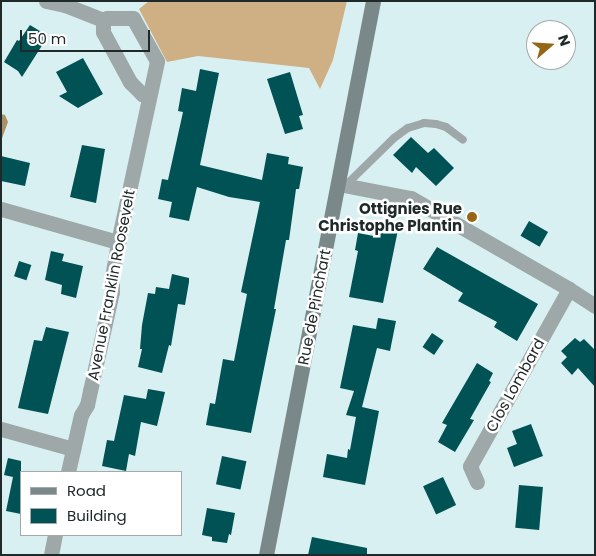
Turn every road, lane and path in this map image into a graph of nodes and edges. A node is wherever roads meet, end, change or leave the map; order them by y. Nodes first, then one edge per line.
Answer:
1 (46, 1) edge
2 (373, 1) edge
3 (103, 20) junction
4 (149, 96) junction
5 (463, 140) dead end
6 (342, 184) junction
7 (1, 209) edge
8 (118, 242) junction
9 (569, 289) junction
10 (595, 306) edge
11 (1, 429) edge
12 (73, 449) junction
13 (68, 471) edge
14 (477, 482) dead end
15 (55, 536) edge
16 (51, 555) edge
17 (266, 555) edge

1 - 3 street
2 - 6 main road, Rue de Pinchart
3 - 4 street
3 - 4 street, Avenue Franklin Roosevelt
4 - 8 street, Avenue Franklin Roosevelt
5 - 6 lane
6 - 9 street
6 - 17 main road, Rue de Pinchart
7 - 8 street
8 - 12 street, Avenue Franklin Roosevelt
9 - 10 street
9 - 14 street, Clos Lombard
11 - 12 street
12 - 13 street, Avenue Franklin Roosevelt
15 - 16 street

